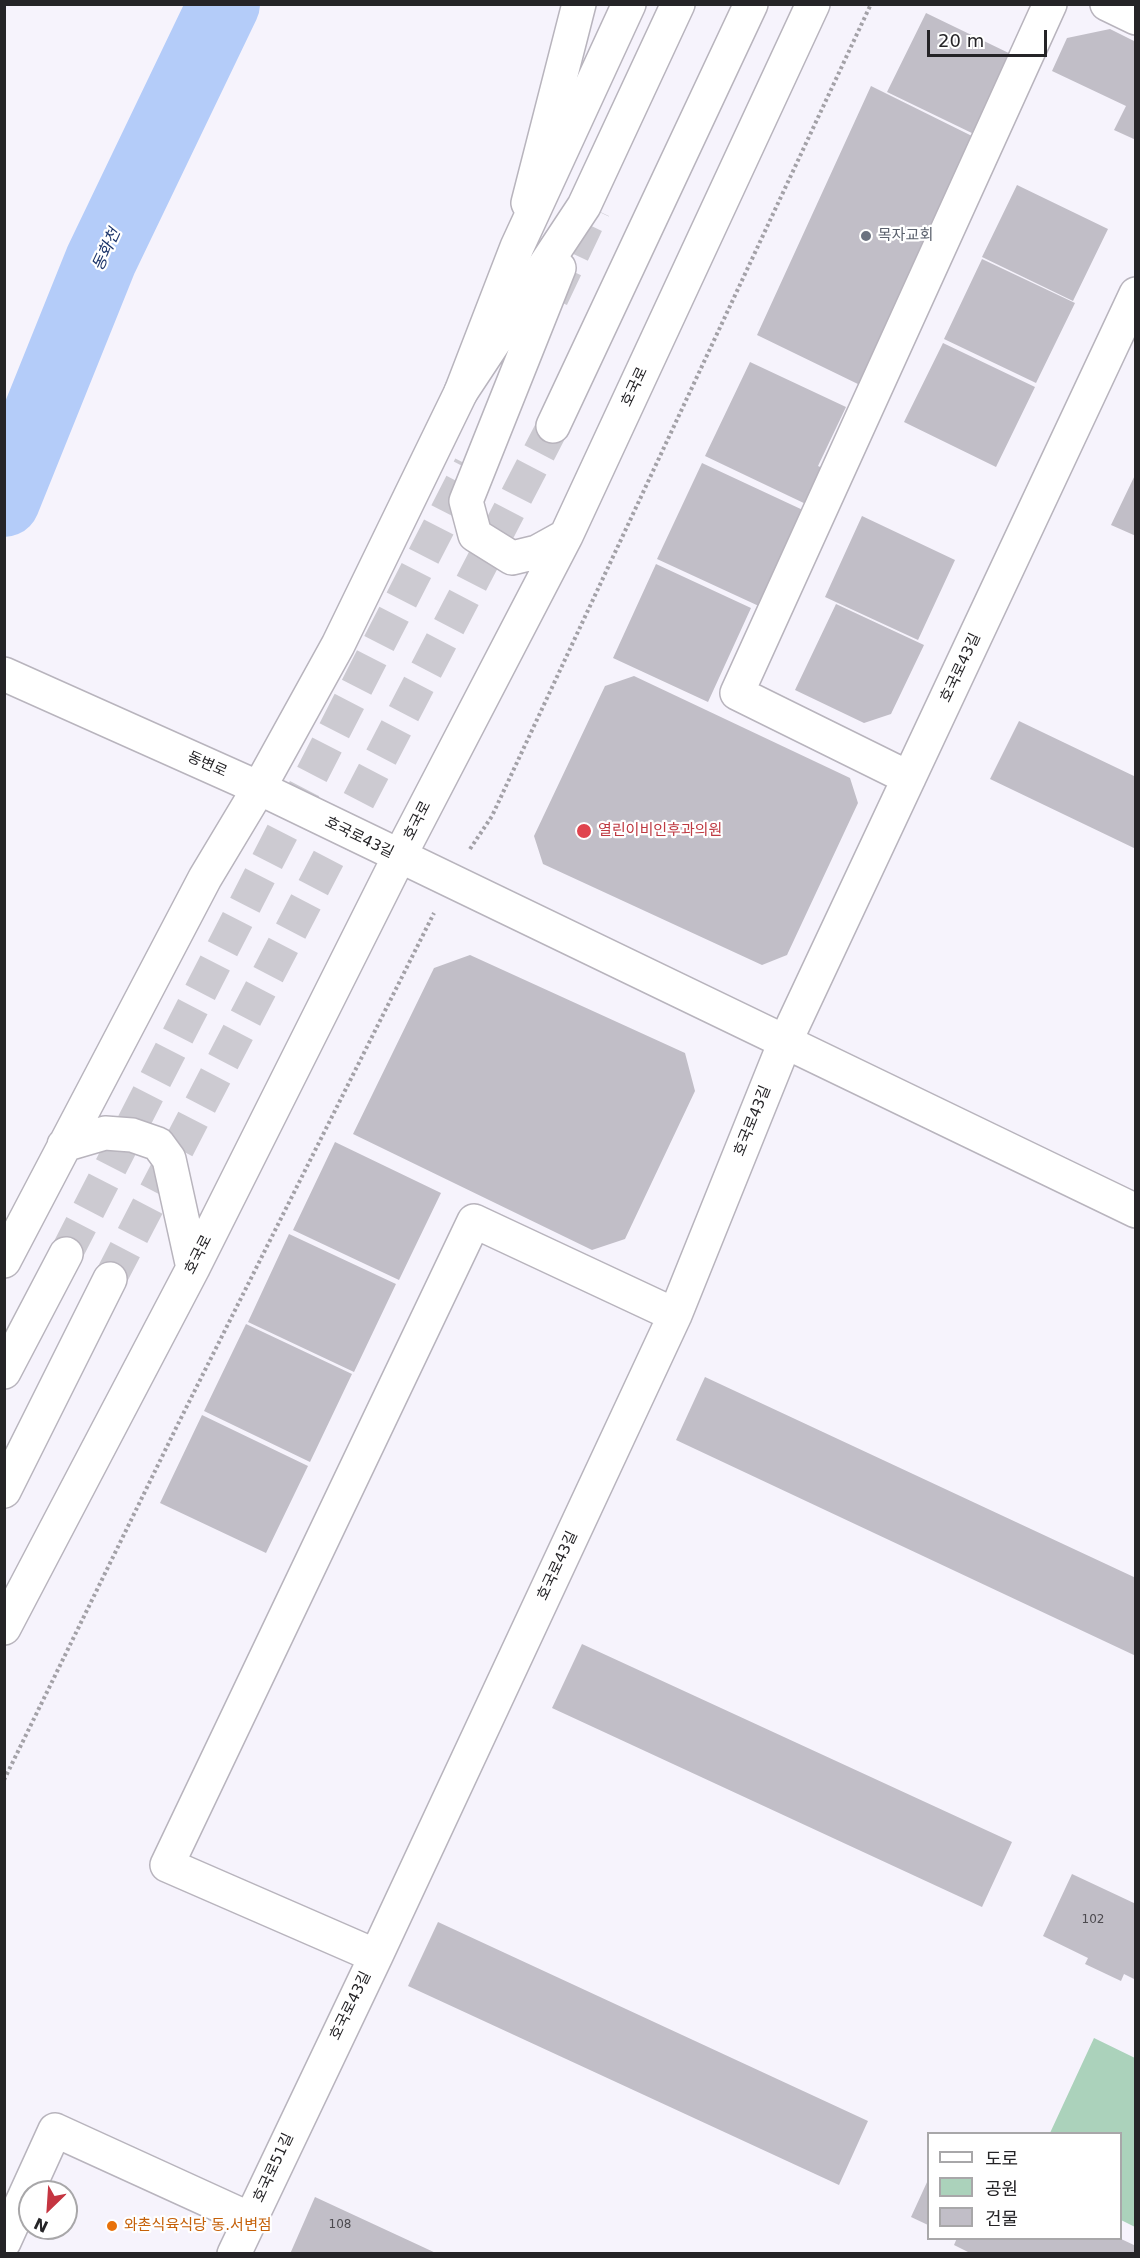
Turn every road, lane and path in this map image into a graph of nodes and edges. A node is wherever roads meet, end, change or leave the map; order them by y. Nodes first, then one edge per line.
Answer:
1 (579, 4) edge
2 (629, 4) edge
3 (678, 4) edge
4 (751, 4) edge
5 (813, 4) edge
6 (1050, 4) edge
7 (1107, 4) edge
8 (1136, 18) edge
9 (585, 206) junction
10 (517, 247) junction
11 (1136, 294) edge
12 (460, 392) junction
13 (553, 426) tunnel mouth
14 (566, 536) junction
15 (4, 674) edge
16 (909, 778) junction
17 (259, 788) junction
18 (399, 857) junction
19 (785, 1042) junction
20 (64, 1145) junction
21 (1136, 1211) edge
22 (66, 1254) tunnel mouth
23 (4, 1261) edge
24 (193, 1268) junction
25 (110, 1279) tunnel mouth
26 (675, 1315) junction
27 (4, 1372) edge
28 (4, 1491) edge
29 (4, 1628) edge
30 (376, 1956) junction
31 (314, 2082) joint
32 (250, 2219) junction
33 (4, 2242) edge
34 (234, 2253) edge

1 - 10 main road
2 - 10 main road
3 - 9 main road
4 - 13 main road
5 - 14 main road, 호국로
6 - 16 main road
7 - 8 main road
9 - 12 main road
9 - 14 main road
10 - 12 main road
11 - 16 main road, 호국로43길
12 - 17 main road
14 - 18 main road, 호국로
15 - 17 main road, 동변로
16 - 19 main road, 호국로43길
17 - 18 main road, 호국로43길
17 - 20 main road
18 - 19 main road, 호국로43길
18 - 24 main road, 호국로
19 - 21 main road, 호국로43길
19 - 26 main road, 호국로43길
20 - 23 main road
20 - 24 main road
22 - 27 main road
24 - 29 main road, 호국로
25 - 28 main road
26 - 30 main road, 호국로43길
26 - 30 main road
30 - 31 main road, 호국로43길
31 - 32 main road, 호국로51길
32 - 33 main road
32 - 34 main road, 호국로51길

